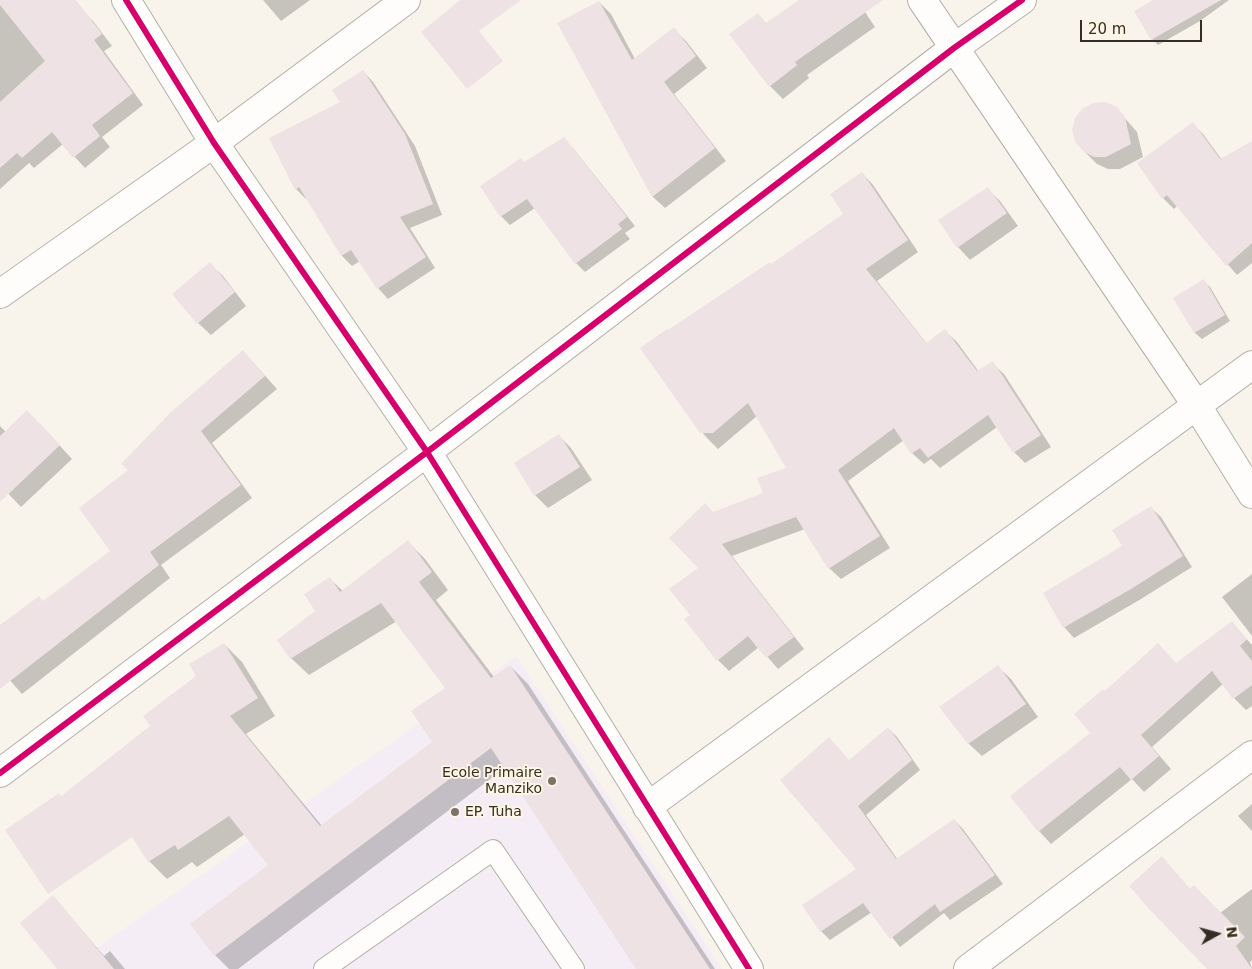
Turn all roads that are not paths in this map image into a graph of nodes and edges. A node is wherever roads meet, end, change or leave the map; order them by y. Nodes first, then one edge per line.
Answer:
1 (126, 0) edge
2 (406, 0) edge
3 (922, 0) edge
4 (1022, 0) edge
5 (954, 48) junction
6 (214, 143) junction
7 (0, 294) edge
8 (1252, 365) edge
9 (1197, 406) junction
10 (427, 452) junction
11 (1252, 494) edge
12 (1252, 756) edge
13 (0, 773) edge
14 (647, 807) junction
15 (324, 969) edge
16 (574, 969) edge
17 (749, 969) edge
18 (968, 969) edge

1 - 6 street
2 - 6 street
3 - 5 street
4 - 5 street
5 - 9 street
5 - 10 street
6 - 7 street
6 - 10 street
8 - 9 street
9 - 11 street
9 - 14 street
10 - 13 street
10 - 14 street
12 - 18 street
14 - 17 street
15 - 16 lane

